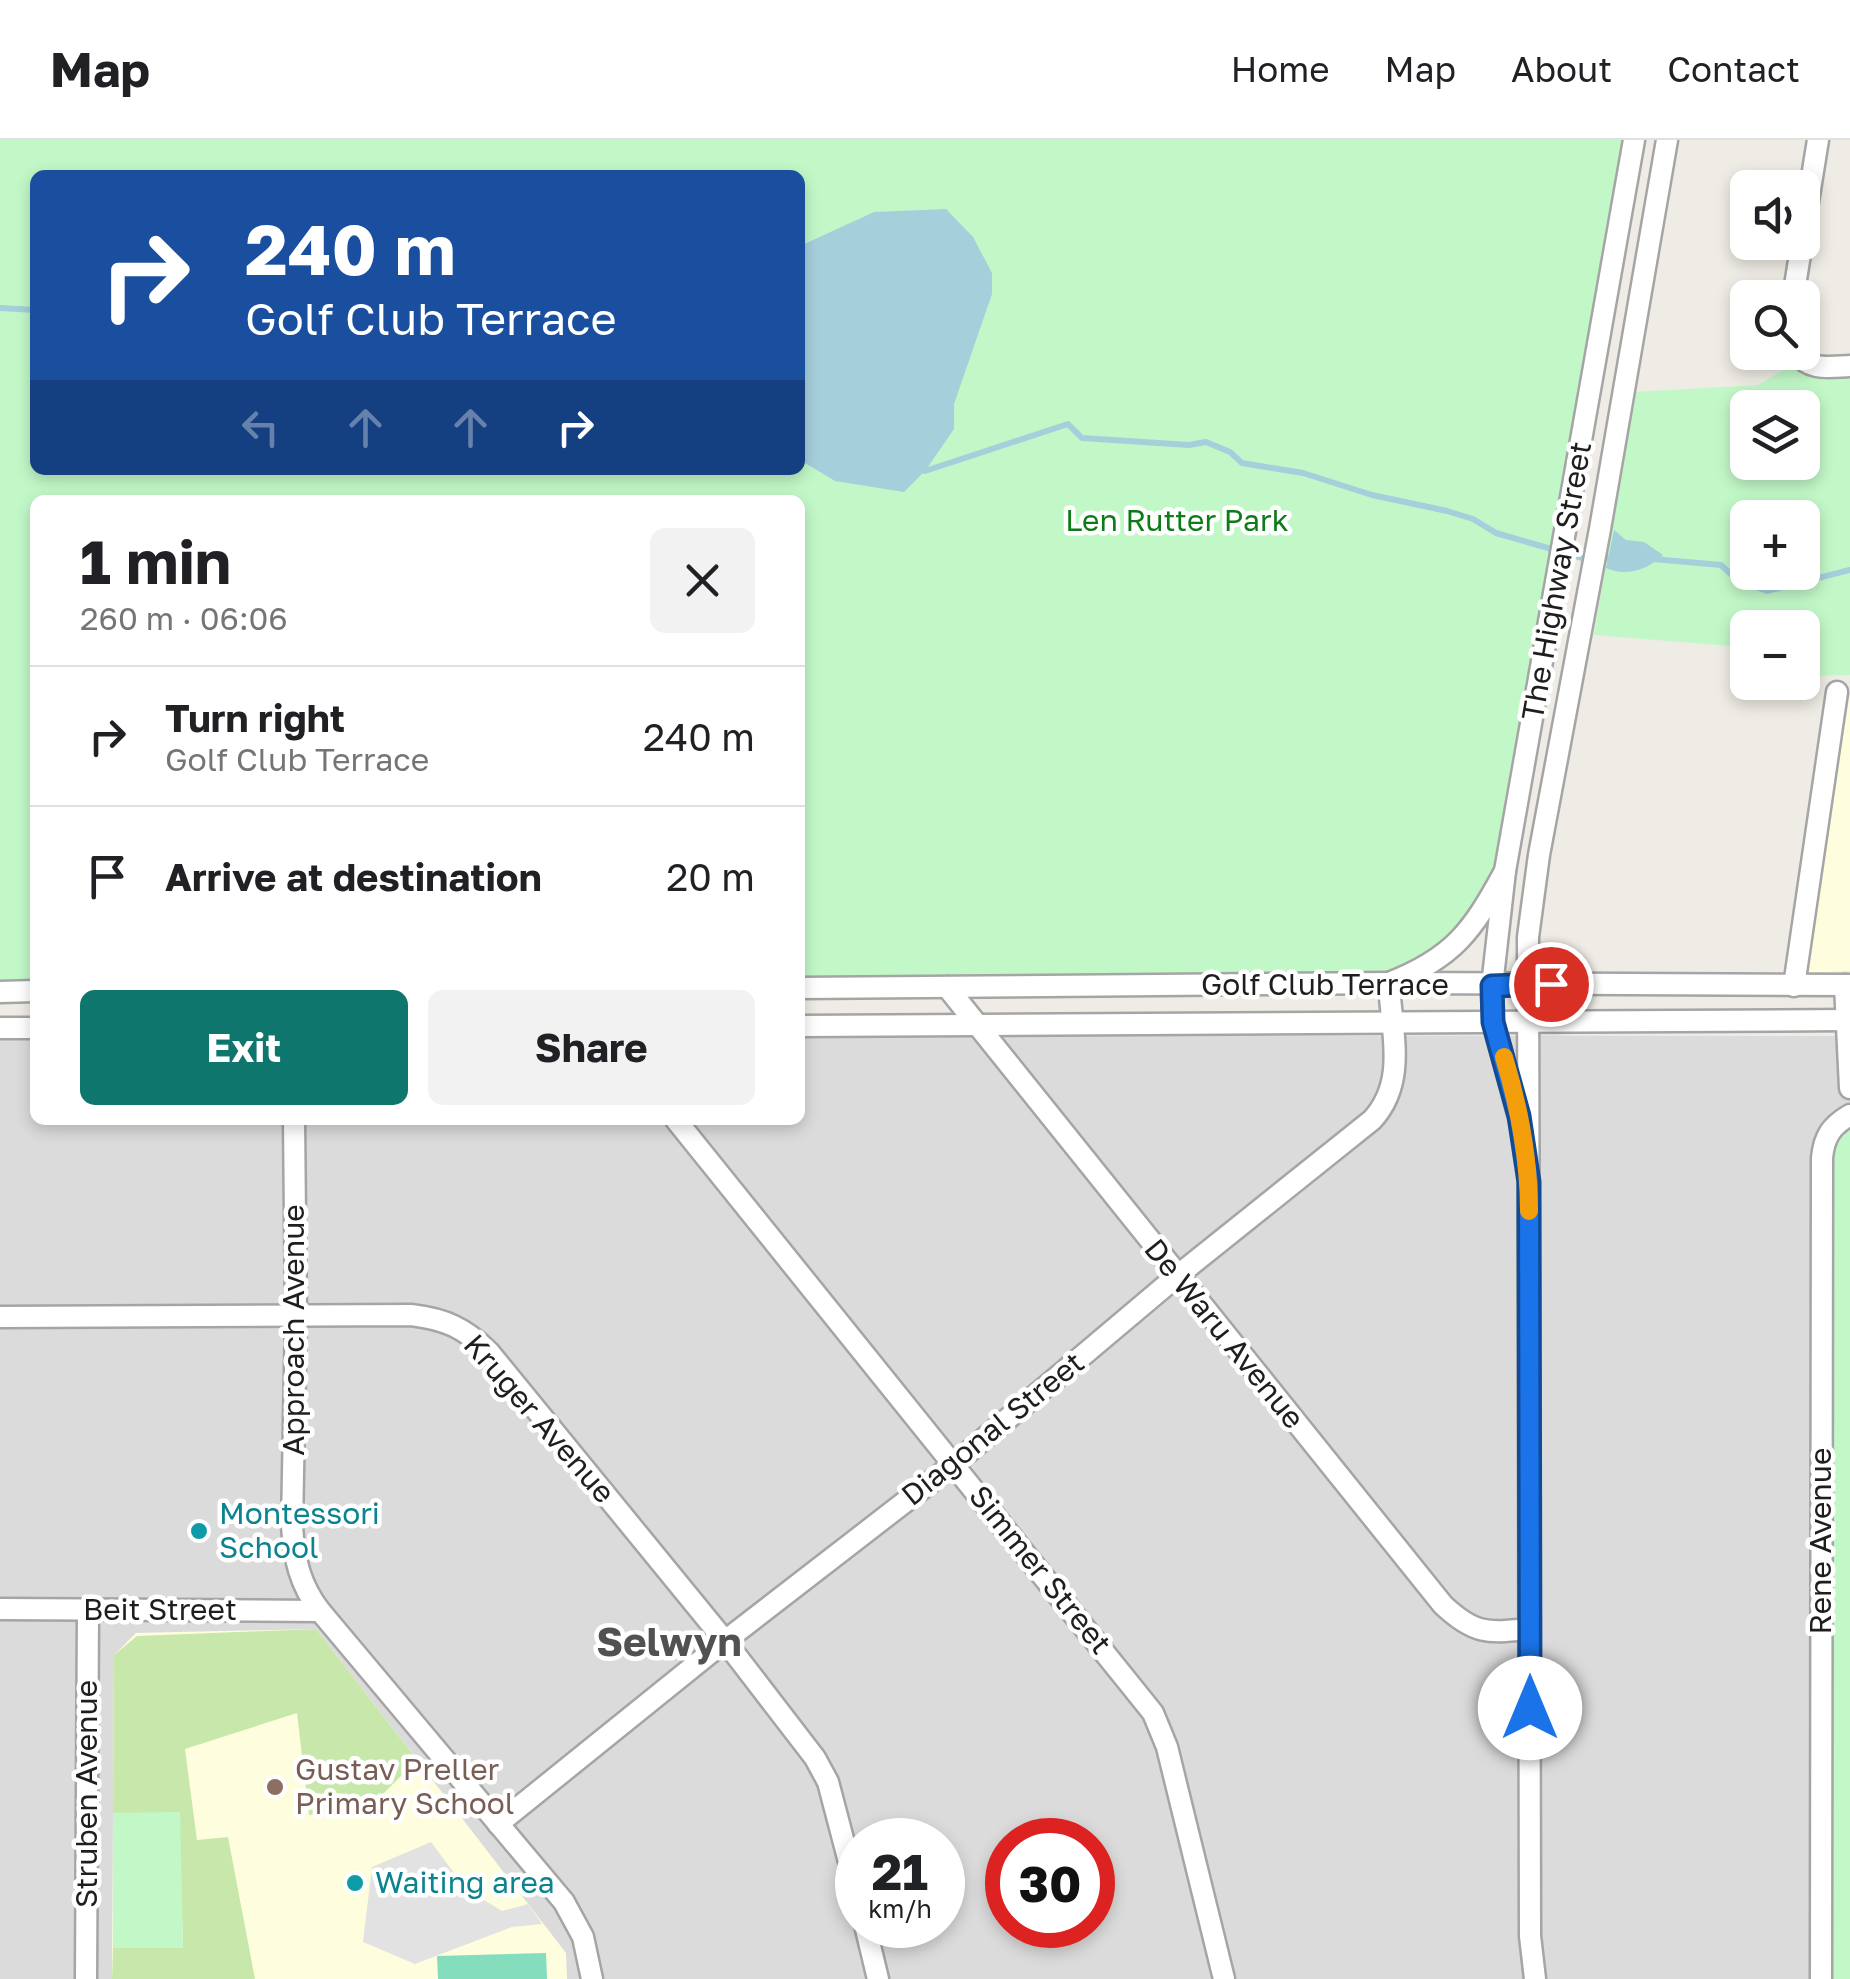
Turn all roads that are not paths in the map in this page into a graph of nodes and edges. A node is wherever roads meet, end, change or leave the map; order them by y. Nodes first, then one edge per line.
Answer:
1 (1634, 140) edge
2 (1667, 140) edge
3 (1818, 140) edge
4 (1813, 170) edge
5 (1850, 366) edge
6 (1820, 368) edge
7 (1836, 692) dead end
8 (1505, 871) junction
9 (1389, 983) junction
10 (1527, 984) junction
11 (1848, 985) edge
12 (946, 986) junction
13 (1492, 986) junction
14 (1794, 986) junction
15 (805, 988) edge
16 (0, 992) edge
17 (30, 992) edge
18 (1528, 1020) junction
19 (1848, 1020) edge
20 (1493, 1022) junction
21 (1391, 1024) junction
22 (805, 1026) edge
23 (976, 1026) junction
24 (0, 1028) edge
25 (30, 1028) edge
26 (1850, 1088) edge
27 (1850, 1115) edge
28 (294, 1125) edge
29 (680, 1125) edge
30 (1529, 1182) junction
31 (1177, 1276) junction
32 (296, 1316) junction
33 (0, 1317) edge
34 (954, 1464) junction
35 (0, 1609) edge
36 (88, 1610) junction
37 (320, 1611) junction
38 (1530, 1629) junction
39 (725, 1641) junction
40 (836, 1818) edge
41 (498, 1824) junction
42 (871, 1948) edge
43 (86, 1979) edge
44 (592, 1979) edge
45 (878, 1979) edge
46 (1224, 1979) edge
47 (1535, 1979) edge
48 (1821, 1979) edge

1 - 8 street, The Highway Street
2 - 10 street, The Highway Street
3 - 4 street
5 - 6 street
7 - 14 street
8 - 9 street
8 - 13 street, The Highway Street
9 - 12 street, Golf Club Terrace
9 - 13 street, Golf Club Terrace
9 - 21 street, Diagonal Street
10 - 13 street, Golf Club Terrace
10 - 14 street, Golf Club Terrace
10 - 18 street, The Highway Street
11 - 14 street, Golf Club Terrace
11 - 19 street
12 - 15 street, Golf Club Terrace
12 - 23 street, De Waru Avenue
13 - 20 street, The Highway Street
16 - 17 street
18 - 19 street, Golf Club Terrace
18 - 20 street, Golf Club Terrace
18 - 30 street, The Highway Street
19 - 26 street
20 - 21 street, Golf Club Terrace
20 - 30 street, The Highway Street
21 - 23 street, Golf Club Terrace
21 - 31 street, Diagonal Street
22 - 23 street, Golf Club Terrace
23 - 31 street, De Waru Avenue
24 - 25 street
27 - 48 street, Rene Avenue
28 - 32 street, Approach Avenue
29 - 34 street, Simmer Street
30 - 38 street
31 - 34 street, Diagonal Street
31 - 38 street, De Waru Avenue
32 - 33 street, Kruger Avenue
32 - 37 street, Approach Avenue
32 - 39 street, Kruger Avenue
34 - 39 street, Diagonal Street
34 - 46 street, Simmer Street
35 - 36 street, Beit Street
36 - 37 street, Beit Street
36 - 43 street, Struben Avenue
37 - 41 street, Approach Avenue
38 - 47 street
39 - 40 street, Kruger Avenue
39 - 41 street, Diagonal Street
41 - 44 street, Approach Avenue
42 - 45 street

